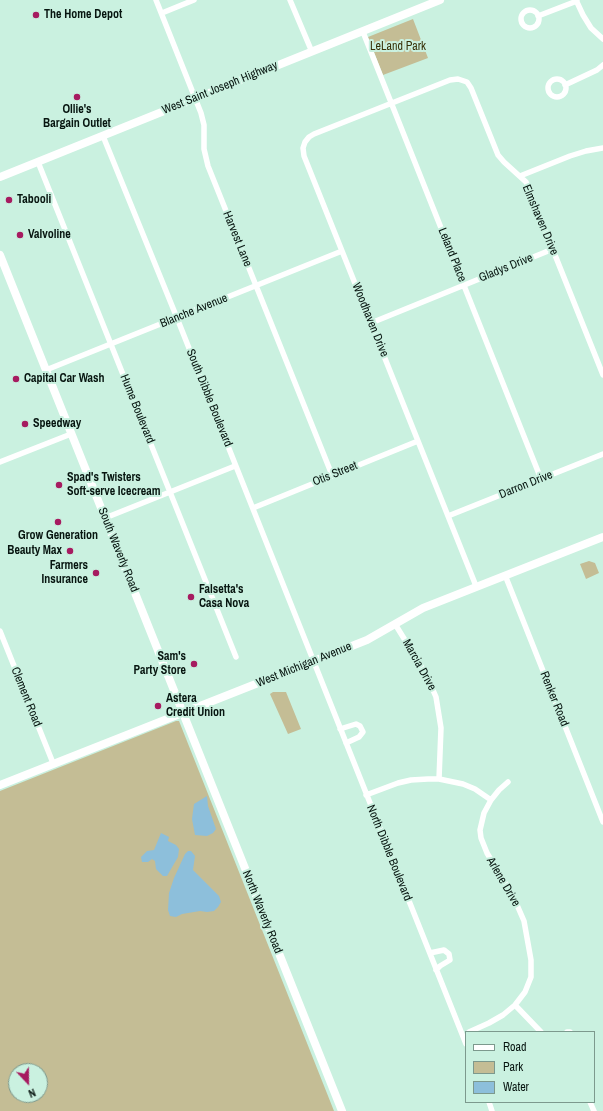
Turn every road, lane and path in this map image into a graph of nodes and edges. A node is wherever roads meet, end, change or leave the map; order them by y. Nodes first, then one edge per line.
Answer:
1 (156, 0) edge
2 (194, 0) edge
3 (290, 0) edge
4 (440, 0) edge
5 (576, 0) edge
6 (162, 13) junction
7 (538, 16) dead end
8 (363, 32) junction
9 (603, 38) edge
10 (312, 52) junction
11 (603, 65) edge
12 (565, 84) dead end
13 (196, 98) junction
14 (392, 104) junction
15 (103, 136) junction
16 (603, 148) edge
17 (38, 162) junction
18 (520, 176) junction
19 (0, 177) edge
20 (553, 249) junction
21 (342, 252) junction
22 (0, 255) edge
23 (464, 285) junction
24 (256, 286) junction
25 (177, 318) junction
26 (371, 323) junction
27 (111, 344) junction
28 (46, 370) junction
29 (603, 375) edge
30 (71, 434) junction
31 (418, 441) junction
32 (603, 454) edge
33 (0, 462) edge
34 (235, 466) junction
35 (332, 475) junction
36 (541, 478) junction
37 (170, 492) junction
38 (253, 508) junction
39 (448, 516) junction
40 (105, 518) junction
41 (603, 537) edge
42 (505, 575) junction
43 (476, 586) junction
44 (395, 624) junction
45 (0, 631) edge
46 (236, 657) dead end
47 (314, 661) junction
48 (183, 712) junction
49 (340, 729) junction
50 (346, 743) junction
51 (53, 763) junction
52 (439, 779) junction
53 (508, 782) dead end
54 (0, 785) edge
55 (366, 795) junction
56 (491, 800) junction
57 (603, 822) edge
58 (430, 953) junction
59 (436, 970) junction
60 (515, 1005) junction
61 (471, 1031) edge
62 (541, 1031) edge
63 (464, 1035) edge
64 (342, 1111) edge

1 - 6 street, Harvest Lane
2 - 6 street
3 - 10 street
4 - 8 street, West Saint Joseph Highway
5 - 7 street
5 - 9 street
6 - 13 street, Harvest Lane
8 - 10 street, West Saint Joseph Highway
8 - 14 street, Leland Place
10 - 13 street, West Saint Joseph Highway
11 - 12 street
13 - 15 street, West Saint Joseph Highway
13 - 24 street, Harvest Lane
14 - 18 street, Elmshaven Drive
14 - 21 street, Woodhaven Drive
14 - 23 street, Leland Place
15 - 17 street, West Saint Joseph Highway
15 - 25 street, South Dibble Boulevard
16 - 18 street
17 - 19 street, West Saint Joseph Highway
17 - 27 street, Hume Boulevard
18 - 20 street, Elmshaven Drive
20 - 23 street, Gladys Drive
20 - 29 street, Elmshaven Drive
21 - 24 street, Blanche Avenue
21 - 26 street, Woodhaven Drive
22 - 28 street, South Waverly Road
23 - 26 street, Gladys Drive
23 - 36 street, Leland Place
24 - 25 street, Blanche Avenue
24 - 35 street, Harvest Lane
25 - 27 street, Blanche Avenue
25 - 34 street, South Dibble Boulevard
26 - 31 street, Woodhaven Drive
27 - 28 street, Blanche Avenue
27 - 37 street, Hume Boulevard
28 - 30 street, South Waverly Road
30 - 33 street
30 - 40 street, South Waverly Road
31 - 35 street, Otis Street
31 - 39 street, Woodhaven Drive
32 - 36 street, Darron Drive
34 - 37 street
34 - 38 street, South Dibble Boulevard
35 - 38 street, Otis Street
36 - 39 street, Darron Drive
37 - 40 street
37 - 46 street, Hume Boulevard
38 - 47 street, South Dibble Boulevard
39 - 43 street, Woodhaven Drive
40 - 48 street, South Waverly Road
41 - 42 street, West Michigan Avenue
42 - 43 street, West Michigan Avenue
42 - 57 street, Renker Road
43 - 44 street, West Michigan Avenue
44 - 47 street, West Michigan Avenue
44 - 52 street, Marcia Drive
45 - 51 street, Clement Road
47 - 48 street, West Michigan Avenue
47 - 49 street, North Dibble Boulevard
48 - 51 street, West Michigan Avenue
48 - 64 street, North Waverly Road
49 - 50 street, North Dibble Boulevard
49 - 50 street
50 - 55 street, North Dibble Boulevard
51 - 54 street, West Michigan Avenue
52 - 55 street
52 - 56 street
53 - 56 street, Arlene Drive
55 - 58 street, North Dibble Boulevard
56 - 60 street, Arlene Drive
58 - 59 street, North Dibble Boulevard
58 - 59 street
59 - 63 street, North Dibble Boulevard
60 - 61 street, Arlene Drive
60 - 62 street

